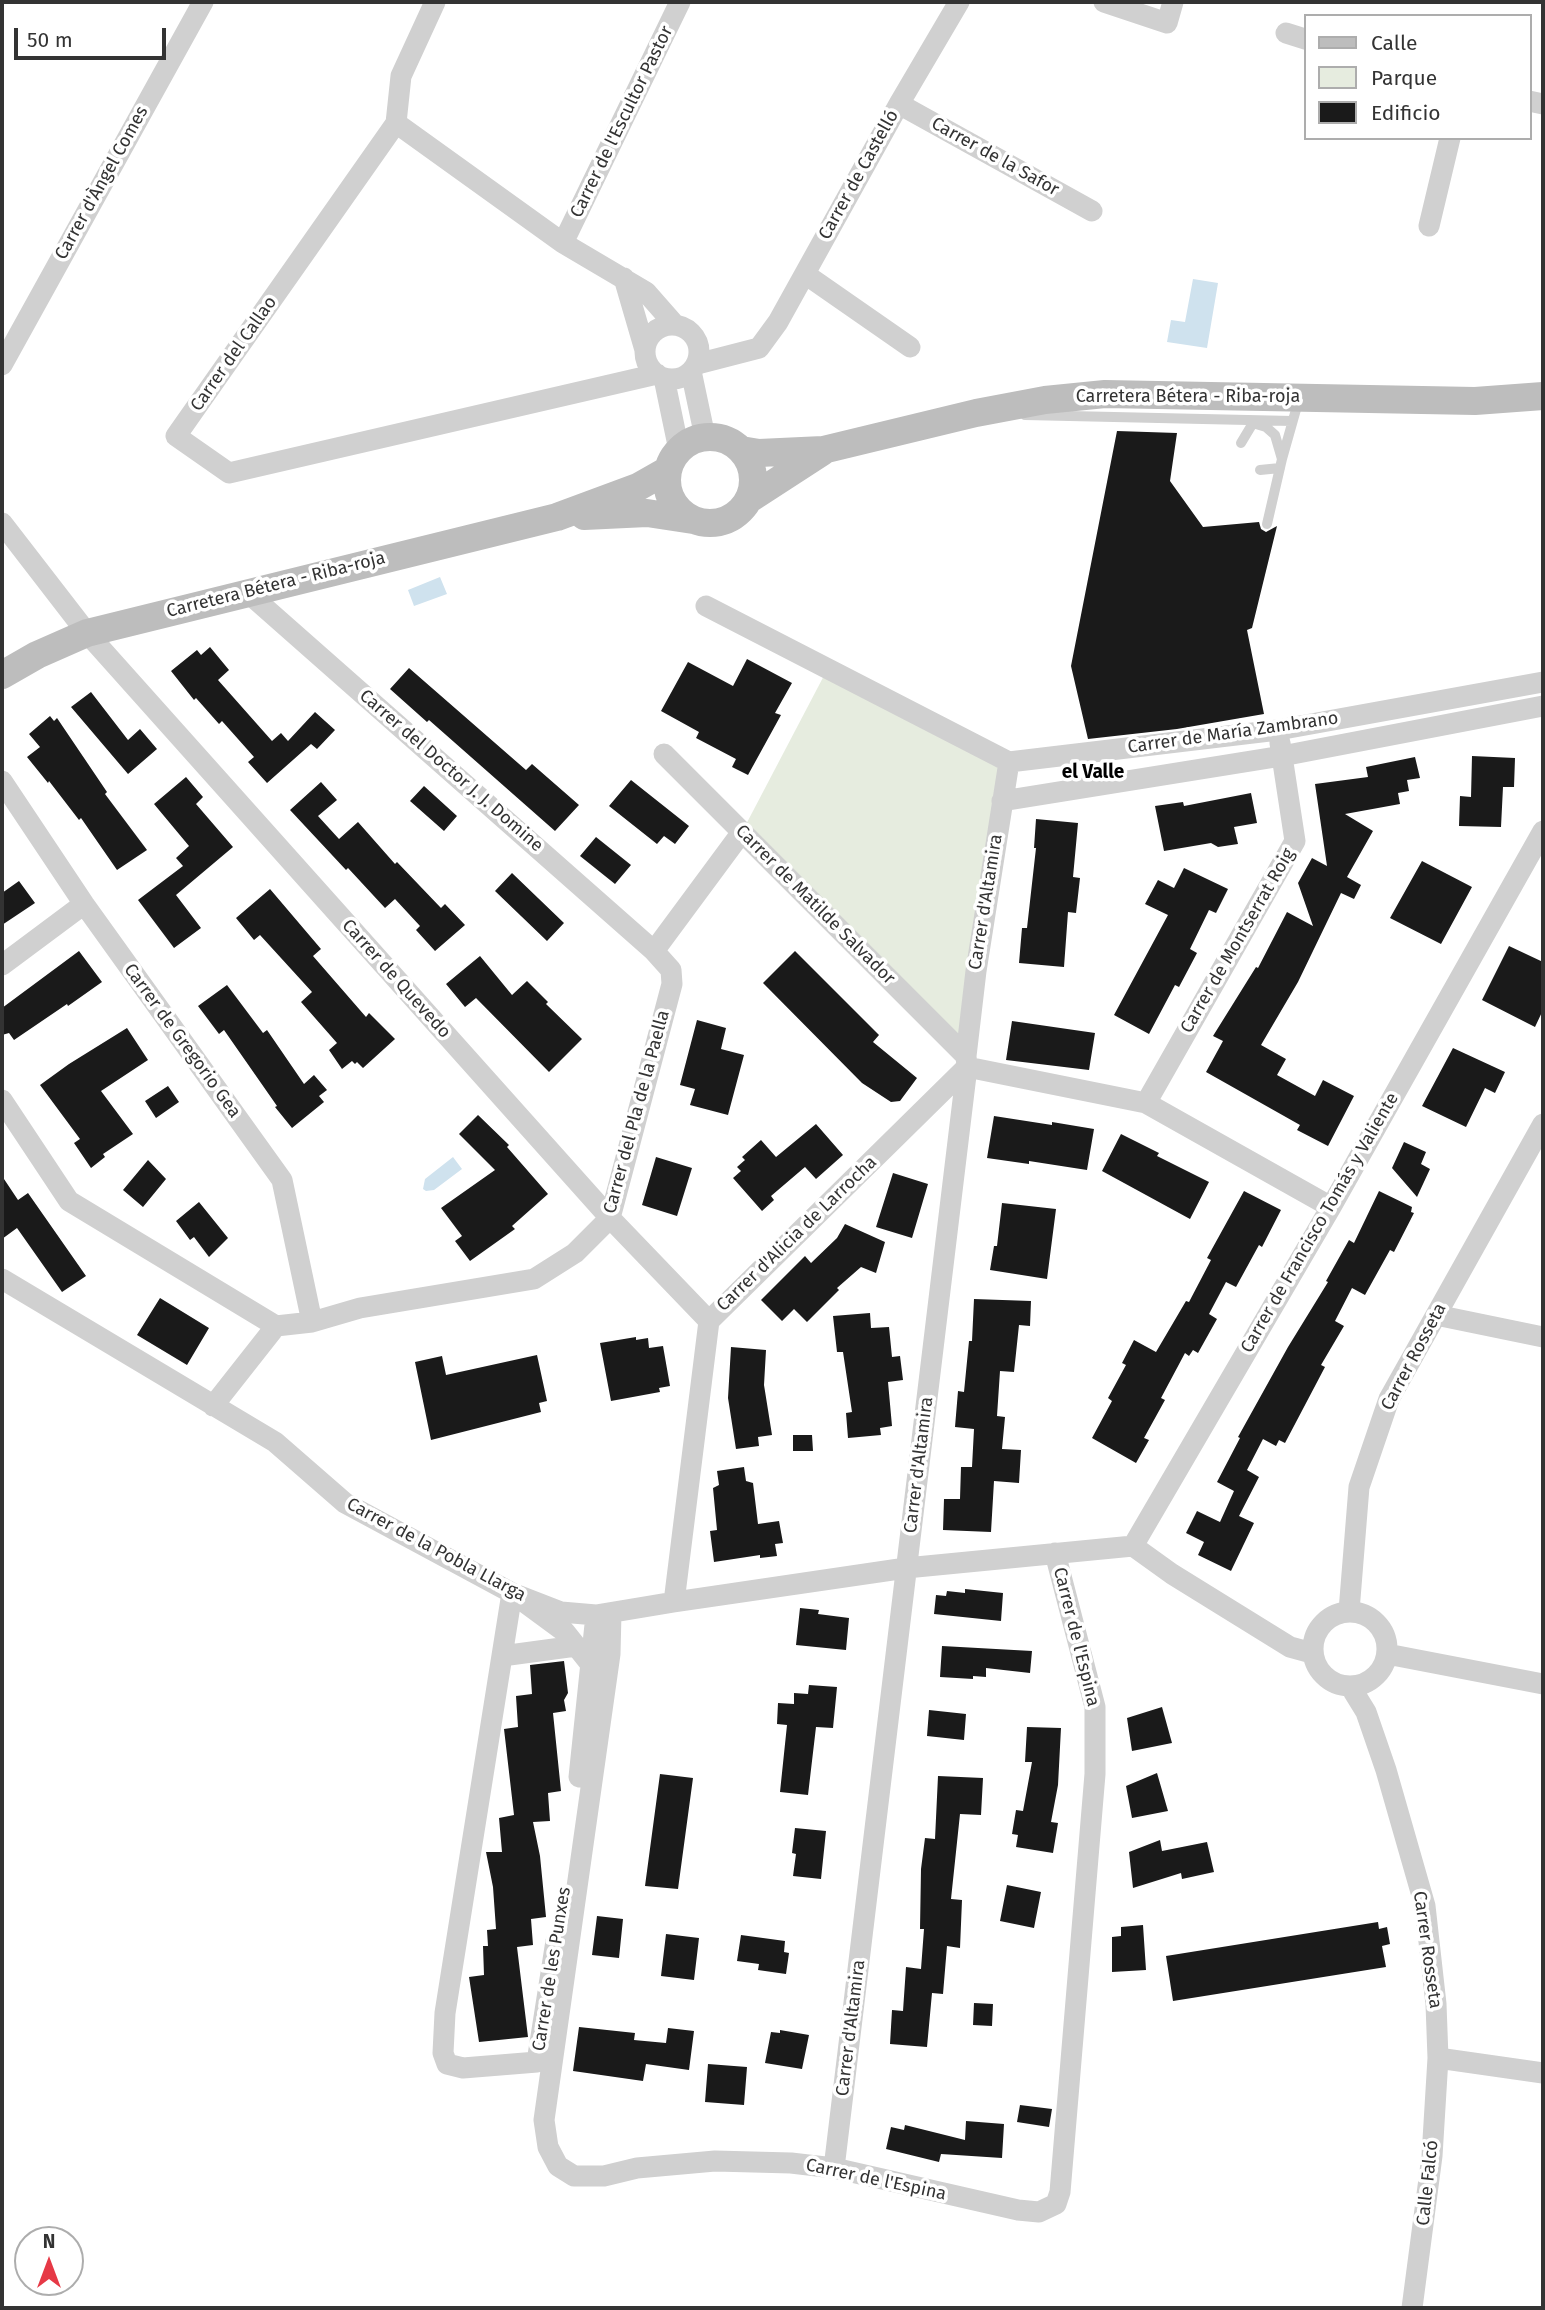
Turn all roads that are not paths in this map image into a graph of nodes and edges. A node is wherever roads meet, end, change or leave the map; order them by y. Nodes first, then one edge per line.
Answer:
1 (202, 2) edge
2 (435, 2) edge
3 (680, 2) edge
4 (959, 2) edge
5 (1104, 2) edge
6 (1172, 2) edge
7 (899, 104) junction
8 (396, 122) junction
9 (1450, 140) edge
10 (1092, 211) dead end
11 (1429, 226) dead end
12 (563, 243) junction
13 (805, 274) junction
14 (624, 278) junction
15 (682, 328) junction
16 (910, 347) dead end
17 (749, 351) junction
18 (2, 365) edge
19 (653, 365) junction
20 (694, 367) junction
21 (1542, 400) edge
22 (1296, 409) junction
23 (976, 413) junction
24 (1240, 419) junction
25 (1253, 423) junction
26 (705, 437) junction
27 (1241, 443) dead end
28 (741, 450) junction
29 (824, 450) junction
30 (673, 460) junction
31 (1281, 463) junction
32 (1260, 470) dead end
33 (748, 500) junction
34 (557, 517) junction
35 (693, 520) junction
36 (2, 523) edge
37 (1267, 524) dead end
38 (10, 554) edge
39 (247, 592) junction
40 (706, 606) dead end
41 (87, 633) junction
42 (2, 675) edge
43 (1540, 683) edge
44 (1542, 712) edge
45 (1278, 730) junction
46 (664, 754) dead end
47 (1282, 757) junction
48 (1009, 762) junction
49 (2, 780) edge
50 (1002, 801) junction
51 (1543, 831) edge
52 (742, 832) junction
53 (84, 904) junction
54 (654, 951) junction
55 (2, 965) edge
56 (967, 1062) junction
57 (2, 1100) edge
58 (1146, 1103) junction
59 (1543, 1124) edge
60 (1331, 1207) junction
61 (610, 1218) junction
62 (2, 1279) edge
63 (1436, 1315) junction
64 (709, 1321) junction
65 (312, 1322) junction
66 (276, 1326) junction
67 (1543, 1337) edge
68 (213, 1406) junction
69 (1133, 1546) junction
70 (1055, 1553) junction
71 (906, 1568) junction
72 (512, 1594) junction
73 (674, 1602) junction
74 (1349, 1611) junction
75 (604, 1614) junction
76 (576, 1646) junction
77 (1312, 1653) junction
78 (1387, 1654) junction
79 (502, 1656) junction
80 (592, 1666) junction
81 (1543, 1684) edge
82 (1350, 1686) junction
83 (1437, 2058) junction
84 (1543, 2073) edge
85 (834, 2168) junction
86 (1412, 2308) edge

1 - 18 street, Carrer d'Àngel Comes
2 - 8 street
3 - 12 street, Carrer de l'Escultor Pastor
4 - 7 street, Carrer de Castelló
5 - 6 street
7 - 10 street, Carrer de la Safor
7 - 13 street, Carrer de Castelló
8 - 12 street
8 - 19 street, Carrer del Callao
9 - 11 street
12 - 14 street
13 - 16 street
13 - 17 street, Carrer de Castelló
14 - 15 street
14 - 19 street
15 - 17 street
15 - 19 street
15 - 20 street
17 - 20 street
19 - 20 street
19 - 30 street
20 - 26 street
21 - 22 main road, Carretera Bétera - Riba-roja
22 - 23 main road, Carretera Bétera - Riba-roja
22 - 24 lane
22 - 31 lane
23 - 24 lane
23 - 29 main road, Carretera Bétera - Riba-roja
24 - 25 lane
25 - 27 lane
25 - 31 lane
26 - 28 main road
26 - 30 main road
28 - 29 main road, Carretera Bétera - Riba-roja
28 - 33 main road
29 - 33 main road, Carretera Bétera - Riba-roja
30 - 34 main road, Carretera Bétera - Riba-roja
30 - 35 main road
31 - 32 lane
31 - 37 lane
33 - 35 main road
34 - 35 main road, Carretera Bétera - Riba-roja
34 - 39 main road, Carretera Bétera - Riba-roja
36 - 38 street, Carrer de Quevedo
38 - 41 street, Carrer de Quevedo
39 - 41 main road, Carretera Bétera - Riba-roja
39 - 54 street, Carrer del Doctor J. J. Domine
40 - 48 street
41 - 42 main road, Carretera Bétera - Riba-roja
41 - 61 street, Carrer de Quevedo
43 - 44 street
43 - 45 street, Carrer de María Zambrano
44 - 47 street, Carrer de María Zambrano
45 - 47 street, Carrer de Montserrat Roig
45 - 48 street, Carrer de María Zambrano
46 - 52 street, Carrer de Matilde Salvador
47 - 50 street, Carrer de María Zambrano
47 - 58 street, Carrer de Montserrat Roig
48 - 50 street, Carrer d'Altamira
49 - 53 street, Carrer de Gregorio Gea
50 - 56 street, Carrer d'Altamira
51 - 60 street, Carrer de Francisco Tomás y Valiente
52 - 54 street
52 - 56 street, Carrer de Matilde Salvador
53 - 55 street
53 - 65 street, Carrer de Gregorio Gea
54 - 61 street, Carrer del Pla de la Paella
56 - 58 street
56 - 64 street, Carrer d'Alicia de Larrocha
56 - 71 street, Carrer d'Altamira
57 - 66 street
58 - 60 street
59 - 63 street, Carrer Rosseta
60 - 69 street, Carrer de Francisco Tomás y Valiente
61 - 64 street, Carrer de Quevedo
61 - 65 street, Carrer del Pla de la Paella
62 - 68 street, Carrer de la Pobla Llarga
63 - 67 street
63 - 74 street, Carrer Rosseta
64 - 73 street, Carrer d'Alicia de Larrocha
65 - 66 street, Carrer del Pla de la Paella
66 - 68 street
68 - 72 street, Carrer de la Pobla Llarga
69 - 70 street
69 - 77 street
70 - 71 street, Carrer de la Pobla Llarga
70 - 85 street, Carrer de l'Espina
71 - 73 street, Carrer de la Pobla Llarga
71 - 85 street, Carrer d'Altamira
72 - 75 street, Carrer de la Pobla Llarga
72 - 76 street
72 - 79 street, Carrer de les Punxes
73 - 75 street, Carrer de la Pobla Llarga
74 - 77 street
74 - 78 street
75 - 80 street, Carrer de les Punxes
75 - 85 street, Carrer de l'Espina
76 - 79 street
76 - 80 street
77 - 82 street
78 - 81 street
78 - 82 street
79 - 80 street, Carrer de les Punxes
82 - 83 street, Carrer Rosseta
83 - 84 street
83 - 86 street, Calle Falcó

